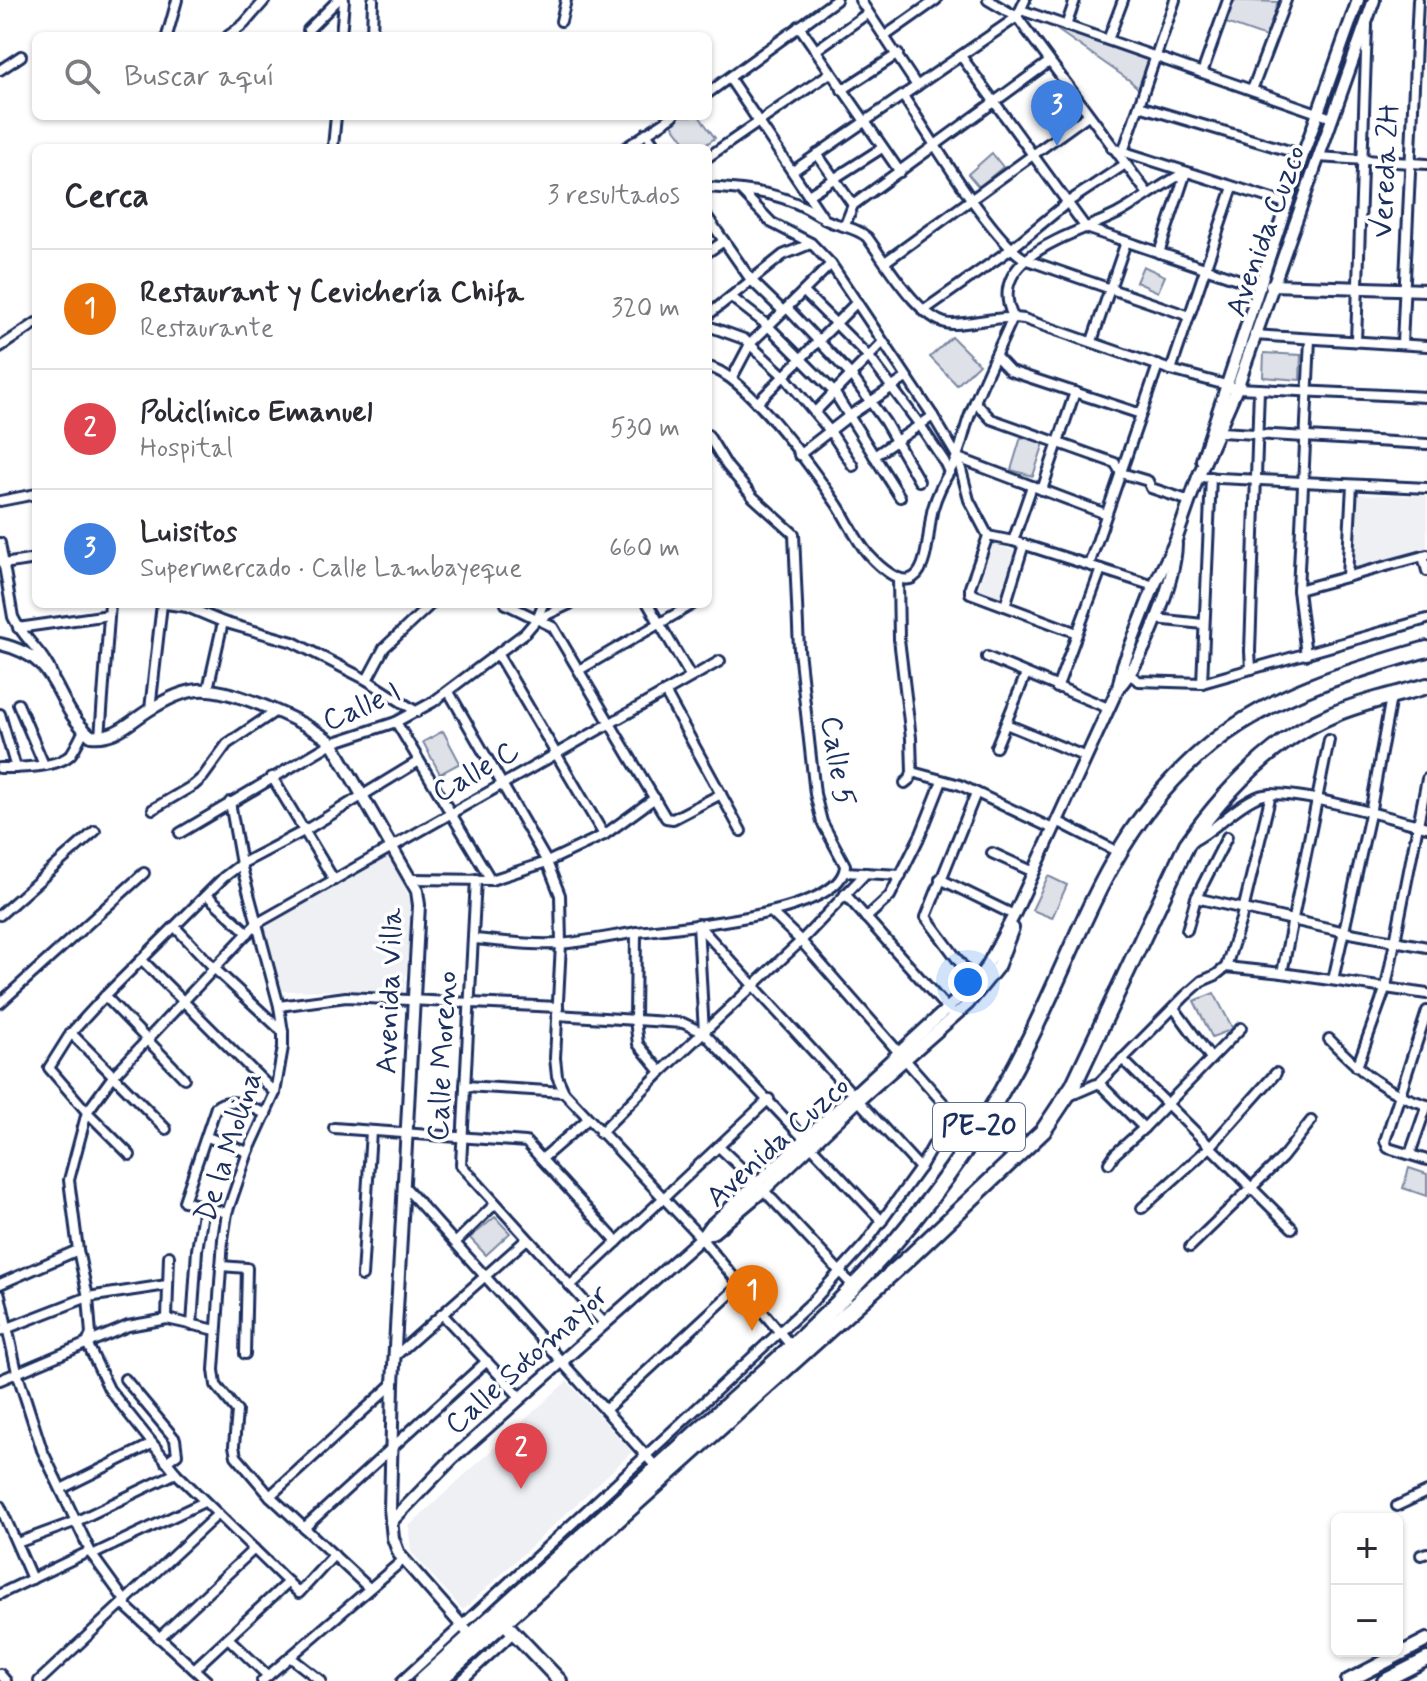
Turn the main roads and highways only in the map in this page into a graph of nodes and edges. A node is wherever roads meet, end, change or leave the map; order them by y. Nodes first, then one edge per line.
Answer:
1 (1427, 649) edge
2 (1427, 686) edge
3 (500, 1618) junction
4 (1427, 1640) edge
5 (1427, 1659) edge
6 (421, 1681) edge
7 (438, 1681) edge
8 (560, 1681) edge
9 (1348, 1681) edge
10 (1384, 1681) edge

1 - 3 highway, PE-20
2 - 3 highway, PE-20
3 - 6 highway, PE-20
3 - 7 highway, PE-20
3 - 8 main road
4 - 9 main road
5 - 10 main road

